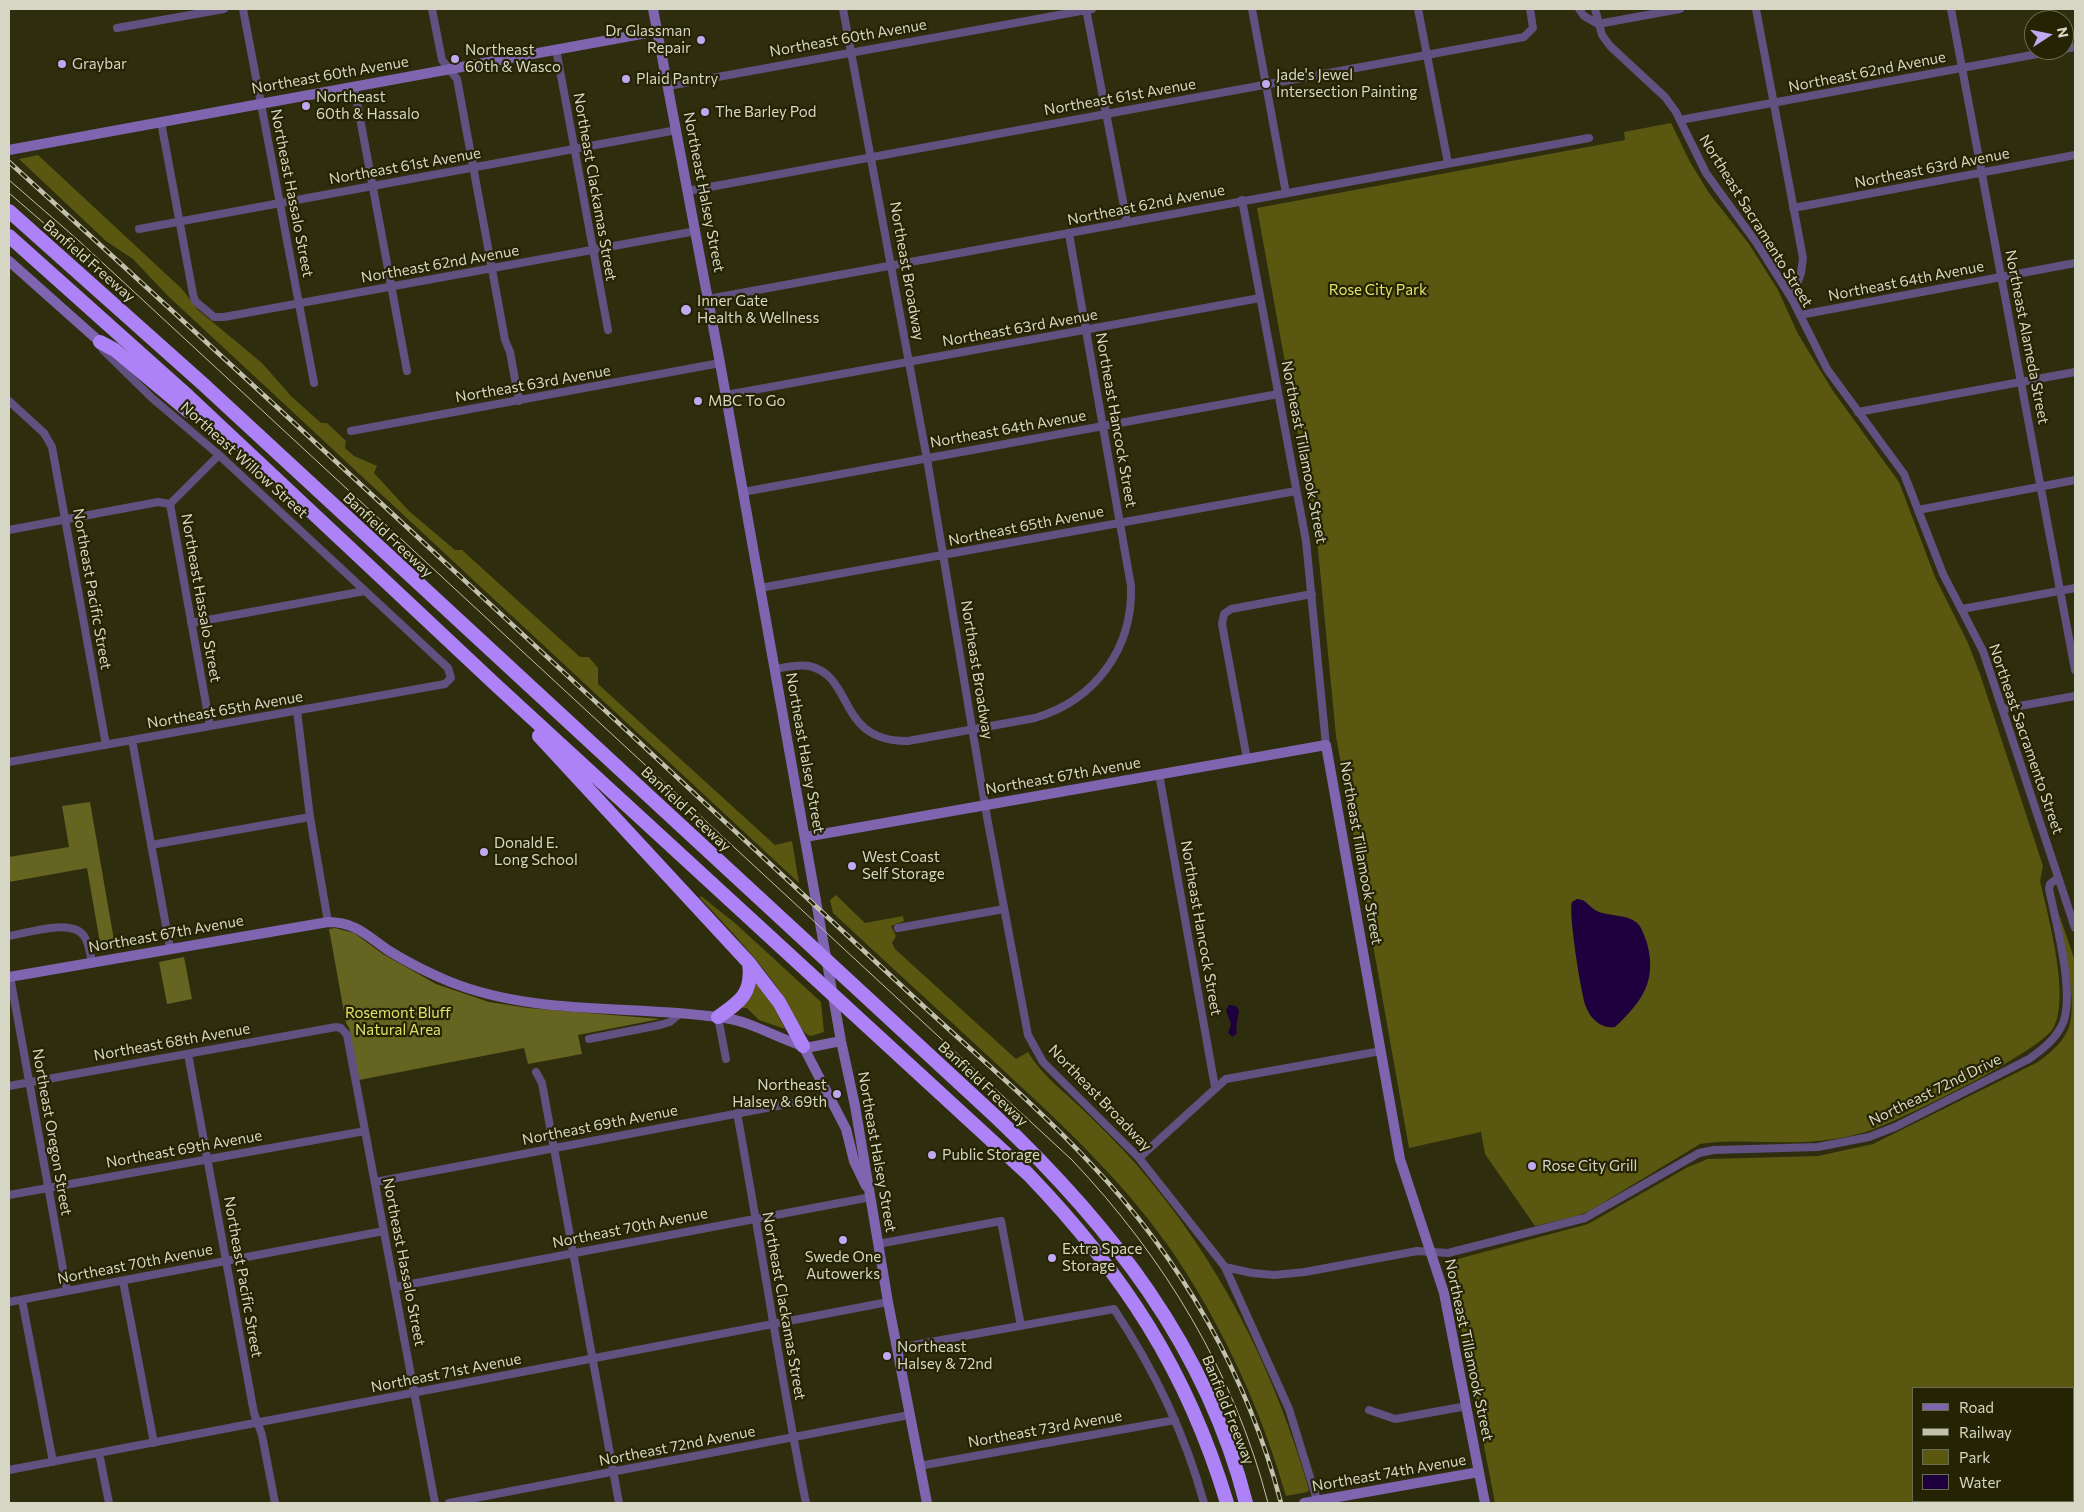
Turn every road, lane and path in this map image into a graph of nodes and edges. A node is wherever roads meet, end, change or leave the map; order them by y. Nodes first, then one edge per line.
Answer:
1 (224, 9) edge
2 (243, 9) edge
3 (432, 9) edge
4 (653, 9) edge
5 (843, 9) edge
6 (1088, 9) edge
7 (1252, 9) edge
8 (1418, 9) edge
9 (1530, 9) edge
10 (1579, 9) edge
11 (1595, 9) edge
12 (1680, 9) edge
13 (1756, 9) edge
14 (1952, 9) edge
15 (1598, 24) junction
16 (117, 28) dead end
17 (658, 31) junction
18 (556, 49) junction
19 (851, 52) junction
20 (1427, 55) junction
21 (2024, 57) edge
22 (1963, 68) junction
23 (449, 69) junction
24 (1266, 84) junction
25 (354, 86) junction
26 (668, 86) junction
27 (261, 103) junction
28 (1773, 104) junction
29 (1106, 114) junction
30 (1680, 120) junction
31 (161, 122) junction
32 (677, 130) junction
33 (1589, 138) dead end
34 (574, 149) junction
35 (9, 150) edge
36 (2075, 155) edge
37 (871, 157) junction
38 (1448, 163) junction
39 (474, 168) junction
40 (1982, 173) junction
41 (373, 185) junction
42 (688, 191) junction
43 (1286, 192) junction
44 (1242, 200) junction
45 (279, 203) junction
46 (1793, 208) junction
47 (9, 211) edge
48 (179, 222) junction
49 (1126, 222) junction
50 (139, 230) dead end
51 (696, 231) junction
52 (1069, 234) junction
53 (9, 236) edge
54 (592, 250) junction
55 (9, 260) edge
56 (2075, 263) edge
57 (892, 265) junction
58 (492, 268) junction
59 (2002, 277) junction
60 (392, 286) junction
61 (1260, 298) junction
62 (708, 299) junction
63 (1792, 299) junction
64 (298, 304) junction
65 (1800, 315) junction
66 (1086, 329) junction
67 (608, 330) dead end
68 (100, 342) junction
69 (909, 362) junction
70 (720, 364) junction
71 (407, 371) dead end
72 (2075, 372) edge
73 (2021, 382) junction
74 (314, 383) dead end
75 (1278, 394) junction
76 (726, 395) junction
77 (9, 401) edge
78 (519, 401) junction
79 (1858, 412) junction
80 (205, 413) junction
81 (1103, 426) junction
82 (352, 431) dead end
83 (219, 455) junction
84 (927, 458) junction
85 (2075, 480) edge
86 (2041, 486) junction
87 (1296, 490) junction
88 (744, 492) junction
89 (170, 504) junction
90 (1918, 510) junction
91 (65, 519) junction
92 (1121, 522) junction
93 (9, 530) edge
94 (944, 555) junction
95 (760, 588) junction
96 (2075, 588) edge
97 (365, 591) junction
98 (2060, 591) junction
99 (1312, 594) junction
100 (1962, 609) junction
101 (191, 623) junction
102 (775, 669) junction
103 (2075, 670) edge
104 (445, 684) joint
105 (497, 686) junction
106 (2075, 696) edge
107 (2003, 710) junction
108 (298, 711) junction
109 (210, 726) junction
110 (973, 730) junction
111 (132, 740) junction
112 (106, 745) junction
113 (1326, 745) junction
114 (1247, 759) junction
115 (9, 762) edge
116 (1160, 774) junction
117 (986, 805) junction
118 (310, 816) junction
119 (805, 837) junction
120 (151, 845) junction
121 (2058, 878) junction
122 (1004, 909) junction
123 (328, 922) junction
124 (898, 928) dead end
125 (2075, 928) edge
126 (9, 936) edge
127 (170, 948) junction
128 (92, 962) junction
129 (749, 963) junction
130 (10, 977) edge
131 (678, 1015) junction
132 (718, 1017) junction
133 (341, 1028) joint
134 (589, 1039) dead end
135 (841, 1041) junction
136 (803, 1046) junction
137 (1381, 1051) junction
138 (188, 1054) junction
139 (726, 1059) dead end
140 (536, 1072) dead end
141 (30, 1082) junction
142 (9, 1086) edge
143 (1215, 1087) junction
144 (830, 1096) junction
145 (737, 1113) junction
146 (365, 1131) junction
147 (554, 1148) junction
148 (207, 1158) junction
149 (1139, 1158) junction
150 (375, 1182) junction
151 (48, 1188) junction
152 (9, 1195) edge
153 (872, 1197) junction
154 (755, 1218) junction
155 (384, 1231) junction
156 (878, 1244) junction
157 (1432, 1252) junction
158 (574, 1253) junction
159 (225, 1261) junction
160 (1225, 1267) junction
161 (123, 1280) junction
162 (395, 1287) junction
163 (67, 1291) junction
164 (22, 1300) junction
165 (9, 1302) edge
166 (888, 1302) junction
167 (774, 1324) junction
168 (1021, 1326) junction
169 (897, 1348) junction
170 (592, 1359) junction
171 (414, 1393) junction
172 (1467, 1406) junction
173 (1369, 1410) dead end
174 (909, 1415) junction
175 (1175, 1420) junction
176 (258, 1423) junction
177 (793, 1438) junction
178 (154, 1443) junction
179 (99, 1453) junction
180 (53, 1462) junction
181 (919, 1466) junction
182 (9, 1470) edge
183 (613, 1472) junction
184 (1479, 1472) junction
185 (1312, 1502) edge
186 (109, 1503) edge
187 (275, 1503) edge
188 (435, 1503) edge
189 (449, 1503) edge
190 (619, 1503) edge
191 (806, 1503) edge
192 (926, 1503) edge
193 (1204, 1503) edge
194 (1227, 1503) edge
195 (1246, 1503) edge
196 (1485, 1503) edge

1 - 16 street
2 - 27 street, Northeast Hassalo Street
3 - 23 street
4 - 17 street, Northeast Halsey Street
5 - 19 street, Northeast Broadway
6 - 19 street, Northeast 60th Avenue
6 - 29 street
7 - 24 street
8 - 20 street
9 - 20 street, Northeast 61st Avenue
10 - 15 street
11 - 15 street, Northeast Sacramento Street
12 - 15 street
13 - 28 street
14 - 22 street, Northeast Alameda Street
15 - 30 street, Northeast Sacramento Street
17 - 18 street, Northeast 60th Avenue
17 - 26 street, Northeast Halsey Street
18 - 23 street, Northeast 60th Avenue
18 - 34 street, Northeast Clackamas Street
19 - 26 street, Northeast 60th Avenue
19 - 37 street, Northeast Broadway
20 - 24 street, Northeast 61st Avenue
20 - 38 street
21 - 22 street, Northeast 62nd Avenue
22 - 28 street, Northeast 62nd Avenue
22 - 40 street, Northeast Alameda Street
23 - 25 street, Northeast 60th Avenue
23 - 39 street
24 - 29 street, Northeast 61st Avenue
24 - 43 street
25 - 27 street, Northeast 60th Avenue
25 - 41 street
26 - 32 street, Northeast Halsey Street
27 - 31 street, Northeast 60th Avenue
27 - 45 street, Northeast Hassalo Street
28 - 30 street, Northeast 62nd Avenue
28 - 46 street
29 - 37 street, Northeast 61st Avenue
29 - 49 street
30 - 63 street, Northeast Sacramento Street
31 - 35 street, Northeast 60th Avenue
31 - 48 street
32 - 34 street, Northeast 61st Avenue
32 - 42 street, Northeast Halsey Street
33 - 38 street, Northeast 62nd Avenue
34 - 39 street, Northeast 61st Avenue
34 - 54 street, Northeast Clackamas Street
36 - 40 street, Northeast 63rd Avenue
37 - 42 street, Northeast 61st Avenue
37 - 57 street, Northeast Broadway
38 - 43 street, Northeast 62nd Avenue
39 - 41 street, Northeast 61st Avenue
39 - 58 street
40 - 46 street, Northeast 63rd Avenue
40 - 59 street, Northeast Alameda Street
41 - 45 street, Northeast 61st Avenue
41 - 60 street
42 - 51 street, Northeast Halsey Street
43 - 44 street, Northeast 62nd Avenue
44 - 49 street, Northeast 62nd Avenue
44 - 61 street, Northeast Tillamook Street
45 - 48 street, Northeast 61st Avenue
45 - 64 street, Northeast Hassalo Street
46 - 63 street
47 - 195 highway, Banfield Freeway
48 - 50 street, Northeast 61st Avenue
48 - 64 street, Northeast 62nd Avenue
49 - 52 street, Northeast 62nd Avenue
51 - 54 street, Northeast 62nd Avenue
51 - 62 street, Northeast Halsey Street
52 - 57 street, Northeast 62nd Avenue
52 - 66 street, Northeast Hancock Street
53 - 80 highway
54 - 58 street, Northeast 62nd Avenue
54 - 67 street, Northeast Clackamas Street
55 - 68 street, Northeast Willow Street
56 - 59 street, Northeast 64th Avenue
57 - 62 street, Northeast 62nd Avenue
57 - 69 street, Northeast Broadway
58 - 60 street, Northeast 62nd Avenue
58 - 78 street
59 - 65 street, Northeast 64th Avenue
59 - 73 street, Northeast Alameda Street
60 - 64 street, Northeast 62nd Avenue
60 - 71 street
61 - 66 street, Northeast 63rd Avenue
61 - 75 street, Northeast Tillamook Street
62 - 70 street, Northeast Halsey Street
63 - 65 street, Northeast Sacramento Street
64 - 74 street, Northeast Hassalo Street
65 - 79 street, Northeast Sacramento Street
66 - 69 street, Northeast 63rd Avenue
66 - 81 street, Northeast Hancock Street
68 - 80 highway
68 - 83 street, Northeast Willow Street
69 - 76 street, Northeast 63rd Avenue
69 - 84 street, Northeast Broadway
70 - 76 street, Northeast Halsey Street
70 - 78 street, Northeast 63rd Avenue
72 - 73 street
73 - 79 street
73 - 86 street, Northeast Alameda Street
75 - 81 street, Northeast 64th Avenue
75 - 87 street, Northeast Tillamook Street
76 - 88 street, Northeast Halsey Street
77 - 91 street, Northeast Pacific Street
78 - 82 street, Northeast 63rd Avenue
79 - 90 street, Northeast Sacramento Street
80 - 105 highway
81 - 84 street, Northeast 64th Avenue
81 - 92 street, Northeast Hancock Street
83 - 89 street
83 - 97 street, Northeast Willow Street
84 - 88 street, Northeast 64th Avenue
84 - 94 street, Northeast Broadway
85 - 86 street
86 - 90 street
86 - 98 street, Northeast Alameda Street
87 - 92 street, Northeast 65th Avenue
87 - 99 street, Northeast Tillamook Street
88 - 95 street, Northeast Halsey Street
89 - 91 street
89 - 101 street, Northeast Hassalo Street
90 - 100 street, Northeast Sacramento Street
91 - 93 street
91 - 112 street, Northeast Pacific Street
92 - 94 street, Northeast 65th Avenue
92 - 110 street, Northeast Hancock Street
94 - 95 street, Northeast 65th Avenue
94 - 110 street, Northeast Broadway
95 - 102 street, Northeast Halsey Street
96 - 98 street
97 - 101 street
97 - 104 street, Northeast Willow Street
98 - 100 street
98 - 103 street, Northeast Alameda Street
99 - 113 street, Northeast Tillamook Street
99 - 114 street
100 - 107 street, Northeast Sacramento Street
101 - 109 street, Northeast Hassalo Street
102 - 110 street, Northeast Hancock Street
102 - 119 street, Northeast Halsey Street
104 - 108 street, Northeast 65th Avenue
105 - 129 highway
105 - 194 highway
106 - 107 street
107 - 121 street, Northeast Sacramento Street
108 - 109 street, Northeast 65th Avenue
108 - 118 street
109 - 111 street, Northeast 65th Avenue
110 - 117 street, Northeast Broadway
111 - 112 street, Northeast 65th Avenue
111 - 120 street
112 - 115 street, Northeast 65th Avenue
113 - 114 street, Northeast 67th Avenue
113 - 137 street, Northeast Tillamook Street
114 - 116 street, Northeast 67th Avenue
116 - 117 street, Northeast 67th Avenue
116 - 143 street, Northeast Hancock Street
117 - 119 street, Northeast 67th Avenue
117 - 122 street, Northeast Broadway
118 - 120 street
118 - 123 street
119 - 135 street, Northeast Halsey Street
120 - 127 street
121 - 125 street, Northeast Sacramento Street
121 - 157 street, Northeast 72nd Drive
122 - 124 street
122 - 149 street, Northeast Broadway
123 - 127 street, Northeast 67th Avenue
123 - 131 street
126 - 128 street
127 - 128 street, Northeast 67th Avenue
128 - 130 street, Northeast 67th Avenue
129 - 132 highway
129 - 136 highway
130 - 141 street, Northeast Oregon Street
131 - 132 street
131 - 134 street
132 - 136 street
132 - 139 street
133 - 138 street, Northeast 68th Avenue
133 - 146 street, Northeast Hassalo Street
135 - 136 street
135 - 153 street, Northeast Halsey Street
136 - 144 street
137 - 143 street
137 - 157 street, Northeast Tillamook Street
138 - 141 street, Northeast 68th Avenue
138 - 148 street, Northeast Pacific Street
140 - 147 street
141 - 142 street, Northeast 68th Avenue
141 - 151 street, Northeast Oregon Street
143 - 149 street
144 - 145 street, Northeast 69th Avenue
144 - 153 street
145 - 147 street, Northeast 69th Avenue
145 - 154 street, Northeast Clackamas Street
146 - 148 street, Northeast 69th Avenue
146 - 150 street, Northeast Hassalo Street
147 - 150 street, Northeast 69th Avenue
147 - 158 street
148 - 151 street, Northeast 69th Avenue
148 - 159 street, Northeast Pacific Street
149 - 160 street, Northeast Broadway
150 - 155 street, Northeast Hassalo Street
151 - 152 street, Northeast 69th Avenue
151 - 163 street, Northeast Oregon Street
153 - 154 street, Northeast 70th Avenue
153 - 156 street, Northeast Halsey Street
154 - 158 street, Northeast 70th Avenue
154 - 167 street, Northeast Clackamas Street
155 - 159 street, Northeast 70th Avenue
155 - 162 street, Northeast Hassalo Street
156 - 166 street, Northeast Halsey Street
156 - 168 street
157 - 160 street
157 - 172 street, Northeast Tillamook Street
158 - 162 street, Northeast 70th Avenue
158 - 170 street
159 - 161 street, Northeast 70th Avenue
159 - 176 street, Northeast Pacific Street
160 - 185 street, Northeast Broadway
161 - 163 street, Northeast 70th Avenue
161 - 178 street
162 - 171 street, Northeast Hassalo Street
163 - 164 street, Northeast 70th Avenue
164 - 165 street, Northeast 70th Avenue
164 - 180 street
166 - 167 street, Northeast 71st Avenue
166 - 169 street, Northeast Halsey Street
167 - 170 street, Northeast 71st Avenue
167 - 177 street, Northeast Clackamas Street
168 - 169 street
168 - 175 street
169 - 174 street, Northeast Halsey Street
170 - 171 street, Northeast 71st Avenue
170 - 183 street
171 - 176 street, Northeast 71st Avenue
171 - 188 street, Northeast Hassalo Street
172 - 173 street
172 - 184 street, Northeast Tillamook Street
174 - 177 street, Northeast 72nd Avenue
174 - 181 street, Northeast Halsey Street
175 - 181 street, Northeast 73rd Avenue
175 - 193 street
176 - 178 street, Northeast 71st Avenue
176 - 187 street, Northeast Pacific Street
177 - 183 street, Northeast 72nd Avenue
177 - 191 street, Northeast Clackamas Street
178 - 179 street, Northeast 71st Avenue
179 - 180 street, Northeast 71st Avenue
179 - 186 street
180 - 182 street, Northeast 71st Avenue
181 - 192 street, Northeast Halsey Street
183 - 189 street, Northeast 72nd Avenue
183 - 190 street
184 - 185 street, Northeast 74th Avenue
184 - 196 street, Northeast Tillamook Street

